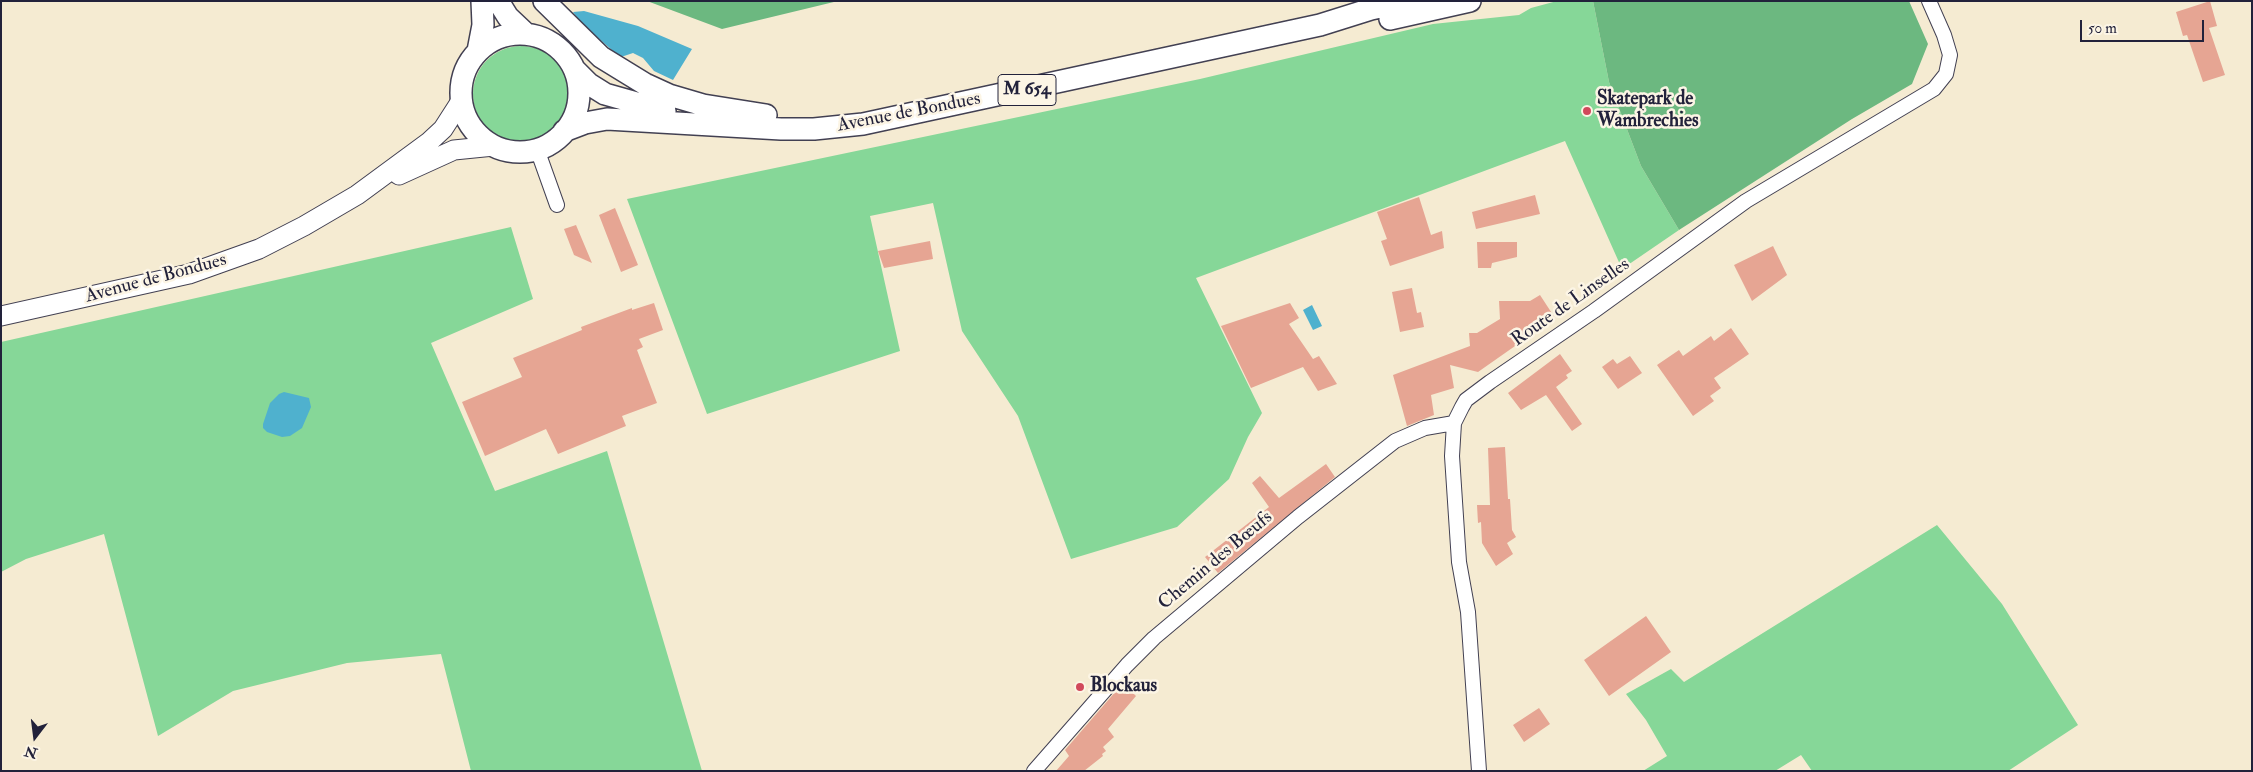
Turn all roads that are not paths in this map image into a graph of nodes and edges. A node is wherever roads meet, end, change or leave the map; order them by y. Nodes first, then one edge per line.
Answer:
1 (482, 1) edge
2 (498, 1) edge
3 (544, 1) edge
4 (1407, 1) edge
5 (1470, 1) edge
6 (1929, 1) edge
7 (1320, 25) junction
8 (526, 34) junction
9 (478, 51) junction
10 (574, 69) junction
11 (461, 101) junction
12 (863, 124) junction
13 (731, 126) junction
14 (564, 131) junction
15 (494, 146) junction
16 (537, 149) junction
17 (357, 195) junction
18 (557, 205) dead end
19 (1, 316) edge
20 (1454, 423) junction
21 (1034, 771) edge
22 (1479, 771) edge

1 - 9 main road
2 - 8 main road
3 - 12 main road
4 - 7 main road, Avenue de Bondues / M 654
5 - 7 main road, Avenue de Bondues / M 654
6 - 20 street, Route de Linselles
7 - 12 main road, Avenue de Bondues / M 654
8 - 9 main road
8 - 10 main road
9 - 11 main road
10 - 13 main road, Avenue de Bondues / M 654
10 - 14 main road
11 - 15 main road
11 - 17 main road, Avenue de Bondues
12 - 13 main road, Avenue de Bondues / M 654
13 - 14 main road, Avenue de Bondues / M 654
14 - 16 main road
15 - 16 main road
15 - 17 main road, Avenue de Bondues
16 - 18 street
17 - 19 main road, Avenue de Bondues
20 - 21 street, Chemin des Bœufs
20 - 22 street, Route de Linselles

